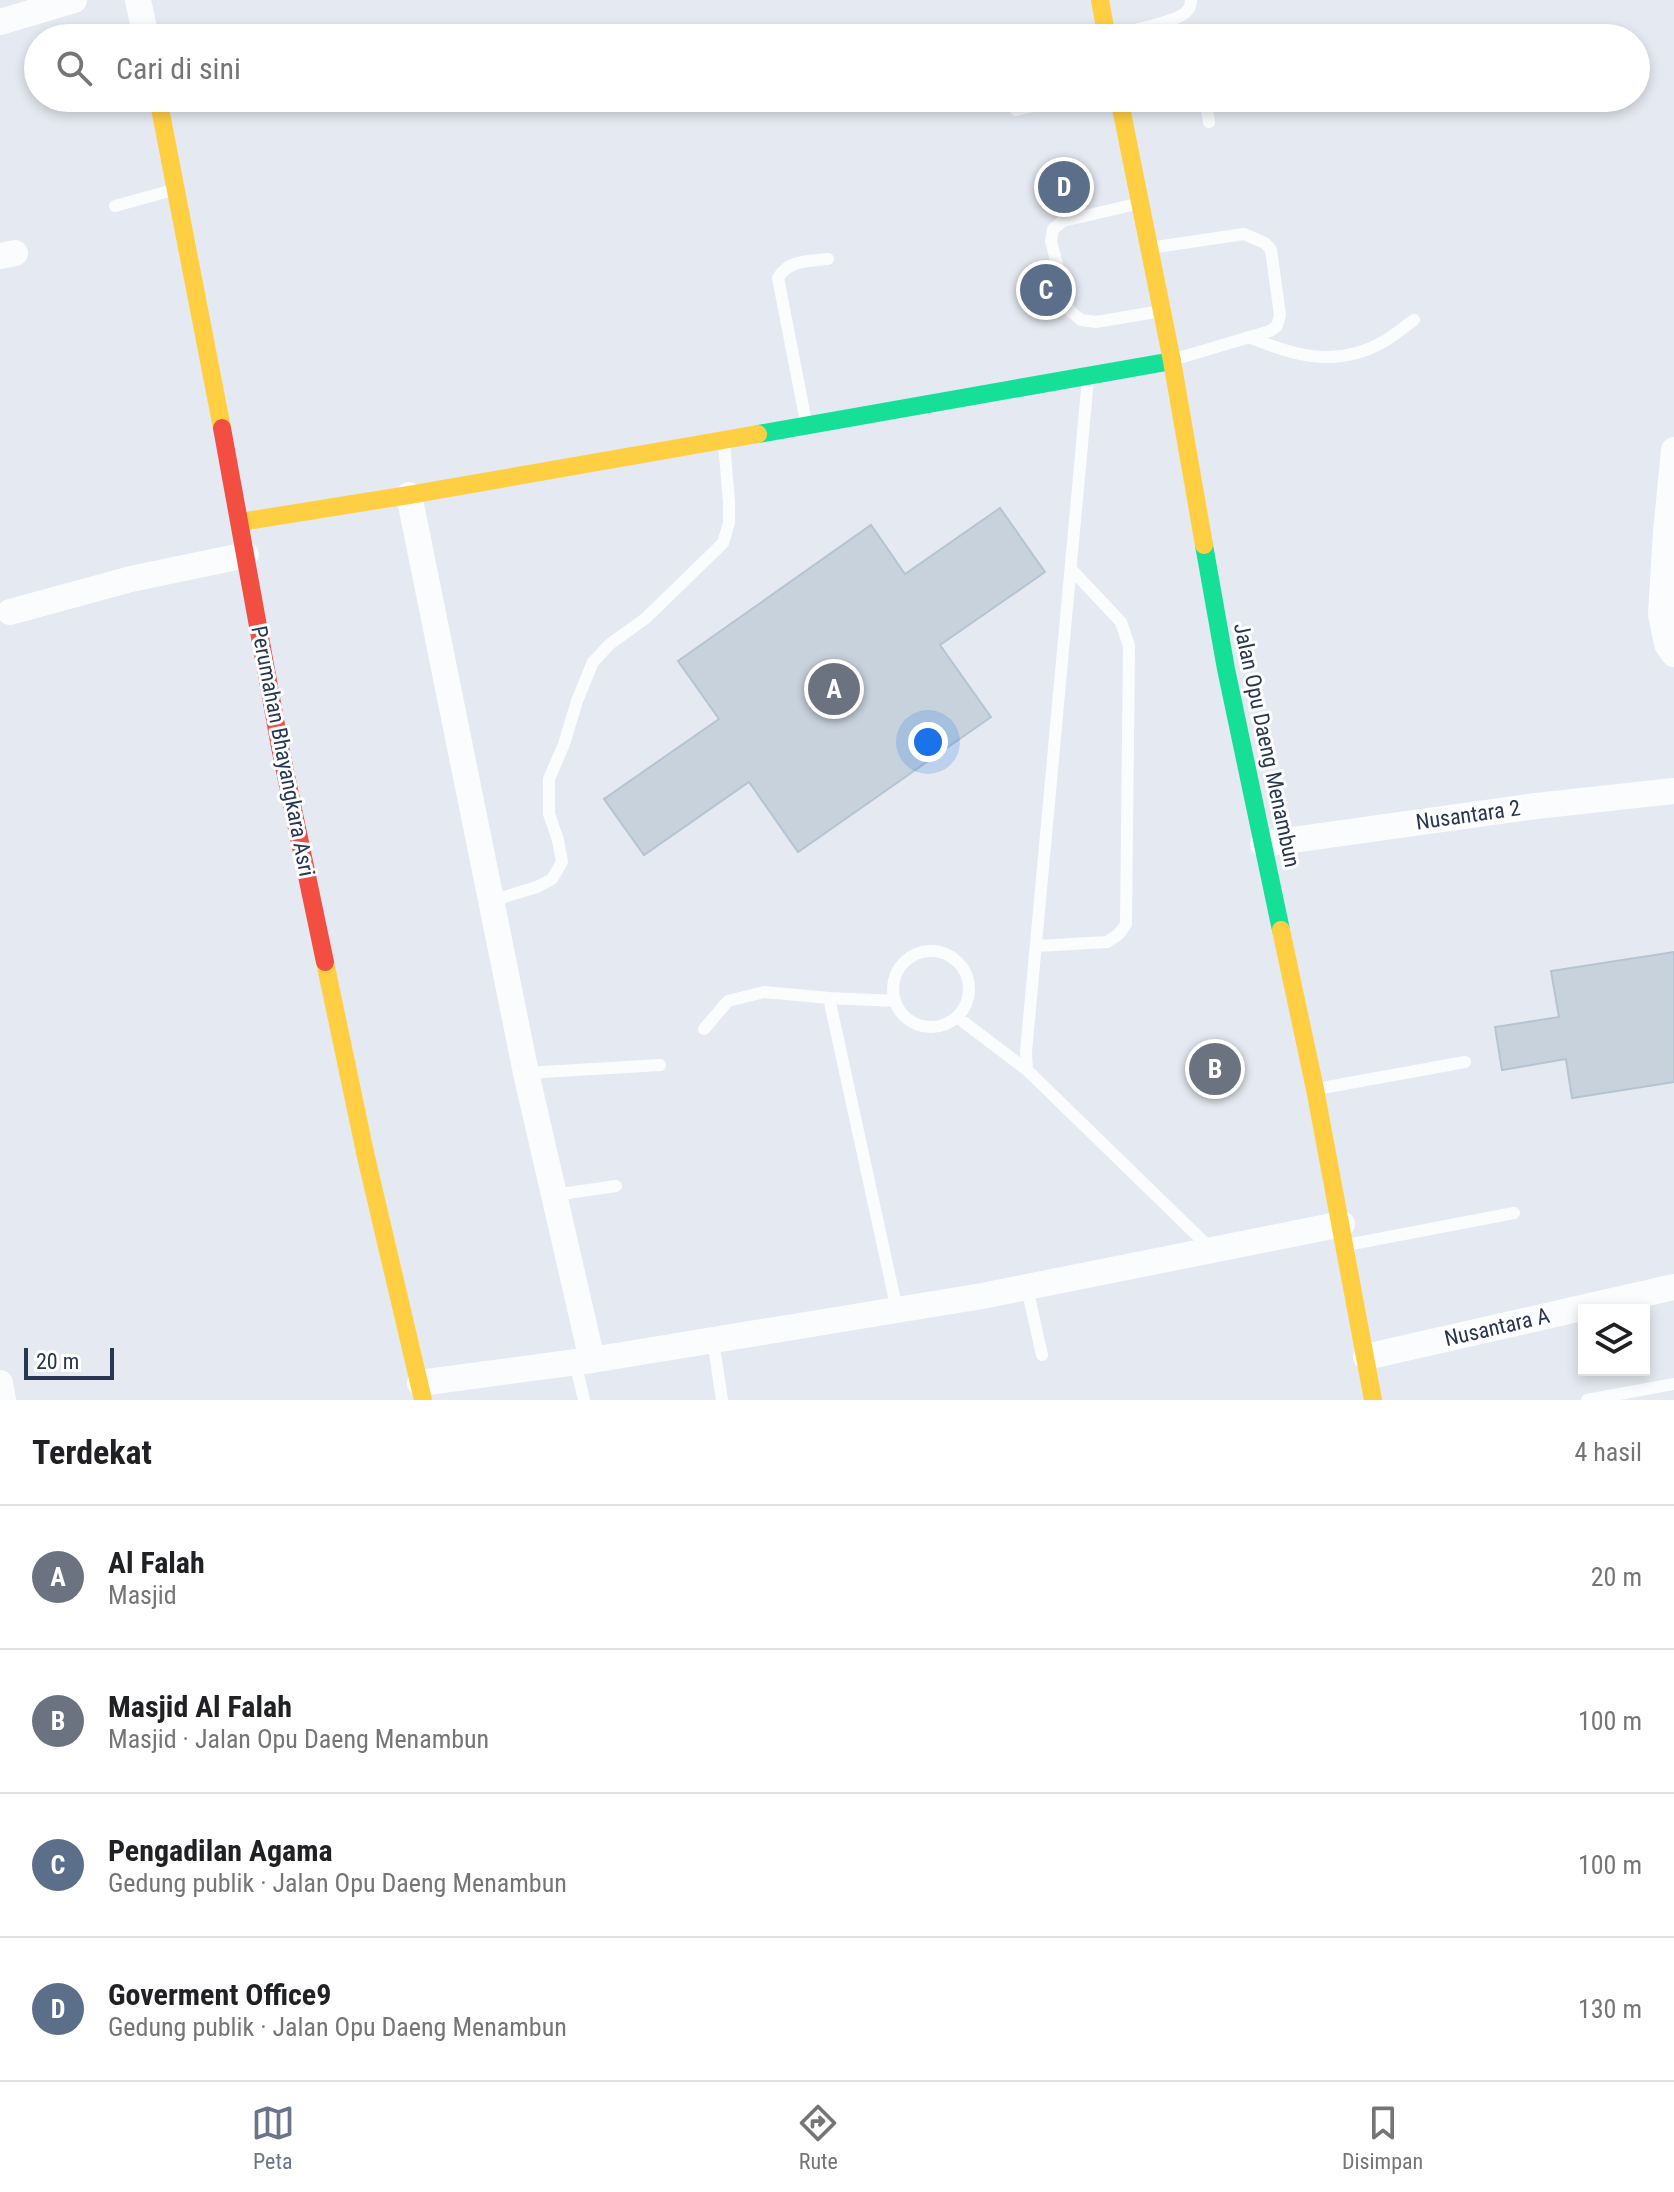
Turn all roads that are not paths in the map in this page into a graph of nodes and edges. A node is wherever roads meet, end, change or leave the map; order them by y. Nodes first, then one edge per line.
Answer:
1 (138, 0) edge
2 (1100, 0) edge
3 (1191, 0) edge
4 (70, 1) edge
5 (0, 22) edge
6 (143, 24) edge
7 (1103, 24) edge
8 (1155, 24) edge
9 (161, 112) edge
10 (1122, 112) edge
11 (1207, 112) edge
12 (1209, 122) dead end
13 (176, 189) junction
14 (1139, 204) junction
15 (115, 206) dead end
16 (1149, 248) junction
17 (828, 259) dead end
18 (1161, 311) junction
19 (1414, 320) dead end
20 (1248, 337) junction
21 (1172, 361) junction
22 (1089, 375) junction
23 (807, 425) junction
24 (723, 439) junction
25 (1674, 450) edge
26 (409, 495) junction
27 (240, 522) junction
28 (246, 555) junction
29 (1071, 569) junction
30 (10, 612) dead end
31 (1674, 654) edge
32 (1674, 791) edge
33 (1263, 844) junction
34 (491, 901) junction
35 (1037, 946) junction
36 (829, 998) junction
37 (895, 1001) junction
38 (957, 1017) junction
39 (704, 1029) dead end
40 (1465, 1062) dead end
41 (660, 1065) dead end
42 (1027, 1070) junction
43 (526, 1073) junction
44 (1315, 1089) junction
45 (616, 1186) dead end
46 (554, 1195) junction
47 (1514, 1213) dead end
48 (1344, 1234) junction
49 (1212, 1250) junction
50 (1674, 1287) edge
51 (1027, 1288) junction
52 (897, 1310) junction
53 (713, 1340) junction
54 (1042, 1355) dead end
55 (1366, 1357) junction
56 (584, 1361) junction
57 (0, 1383) edge
58 (1674, 1384) edge
59 (421, 1392) edge
60 (3, 1400) edge
61 (584, 1400) edge
62 (722, 1400) edge
63 (1373, 1400) edge
64 (1587, 1400) edge

1 - 6 street
2 - 7 main road
3 - 8 lane
4 - 5 street
9 - 13 main road, Perumahan Bhayangkara Asri
10 - 14 main road, Jalan Opu Daeng Menambun
11 - 12 lane
13 - 15 lane
13 - 27 main road, Perumahan Bhayangkara Asri
14 - 16 main road, Jalan Opu Daeng Menambun
14 - 18 lane
16 - 18 main road, Jalan Opu Daeng Menambun
16 - 20 lane
17 - 23 lane
18 - 21 main road, Jalan Opu Daeng Menambun
19 - 20 lane
20 - 21 lane
21 - 22 main road
21 - 33 main road, Jalan Opu Daeng Menambun
22 - 23 main road
22 - 29 lane
23 - 24 main road
24 - 26 main road
24 - 34 lane
25 - 31 street
26 - 27 main road
26 - 34 street
27 - 28 main road, Perumahan Bhayangkara Asri
28 - 30 street
28 - 59 main road, Perumahan Bhayangkara Asri
29 - 35 lane
29 - 35 lane
32 - 33 street, Nusantara 2
33 - 44 main road, Jalan Opu Daeng Menambun
34 - 43 street
35 - 42 lane
36 - 37 lane
36 - 39 lane
36 - 52 lane
37 - 38 lane
37 - 38 lane
38 - 42 lane
40 - 44 lane
41 - 43 lane
42 - 49 lane
43 - 46 street
44 - 48 main road, Jalan Opu Daeng Menambun
45 - 46 lane
46 - 56 street
47 - 48 lane
48 - 49 street
48 - 55 main road, Jalan Opu Daeng Menambun
49 - 51 street
50 - 55 street, Nusantara A
51 - 52 street
51 - 54 lane
52 - 53 street
53 - 56 street
53 - 62 lane
55 - 63 main road, Jalan Opu Daeng Menambun
56 - 59 street
56 - 61 lane
57 - 60 street
58 - 64 lane

